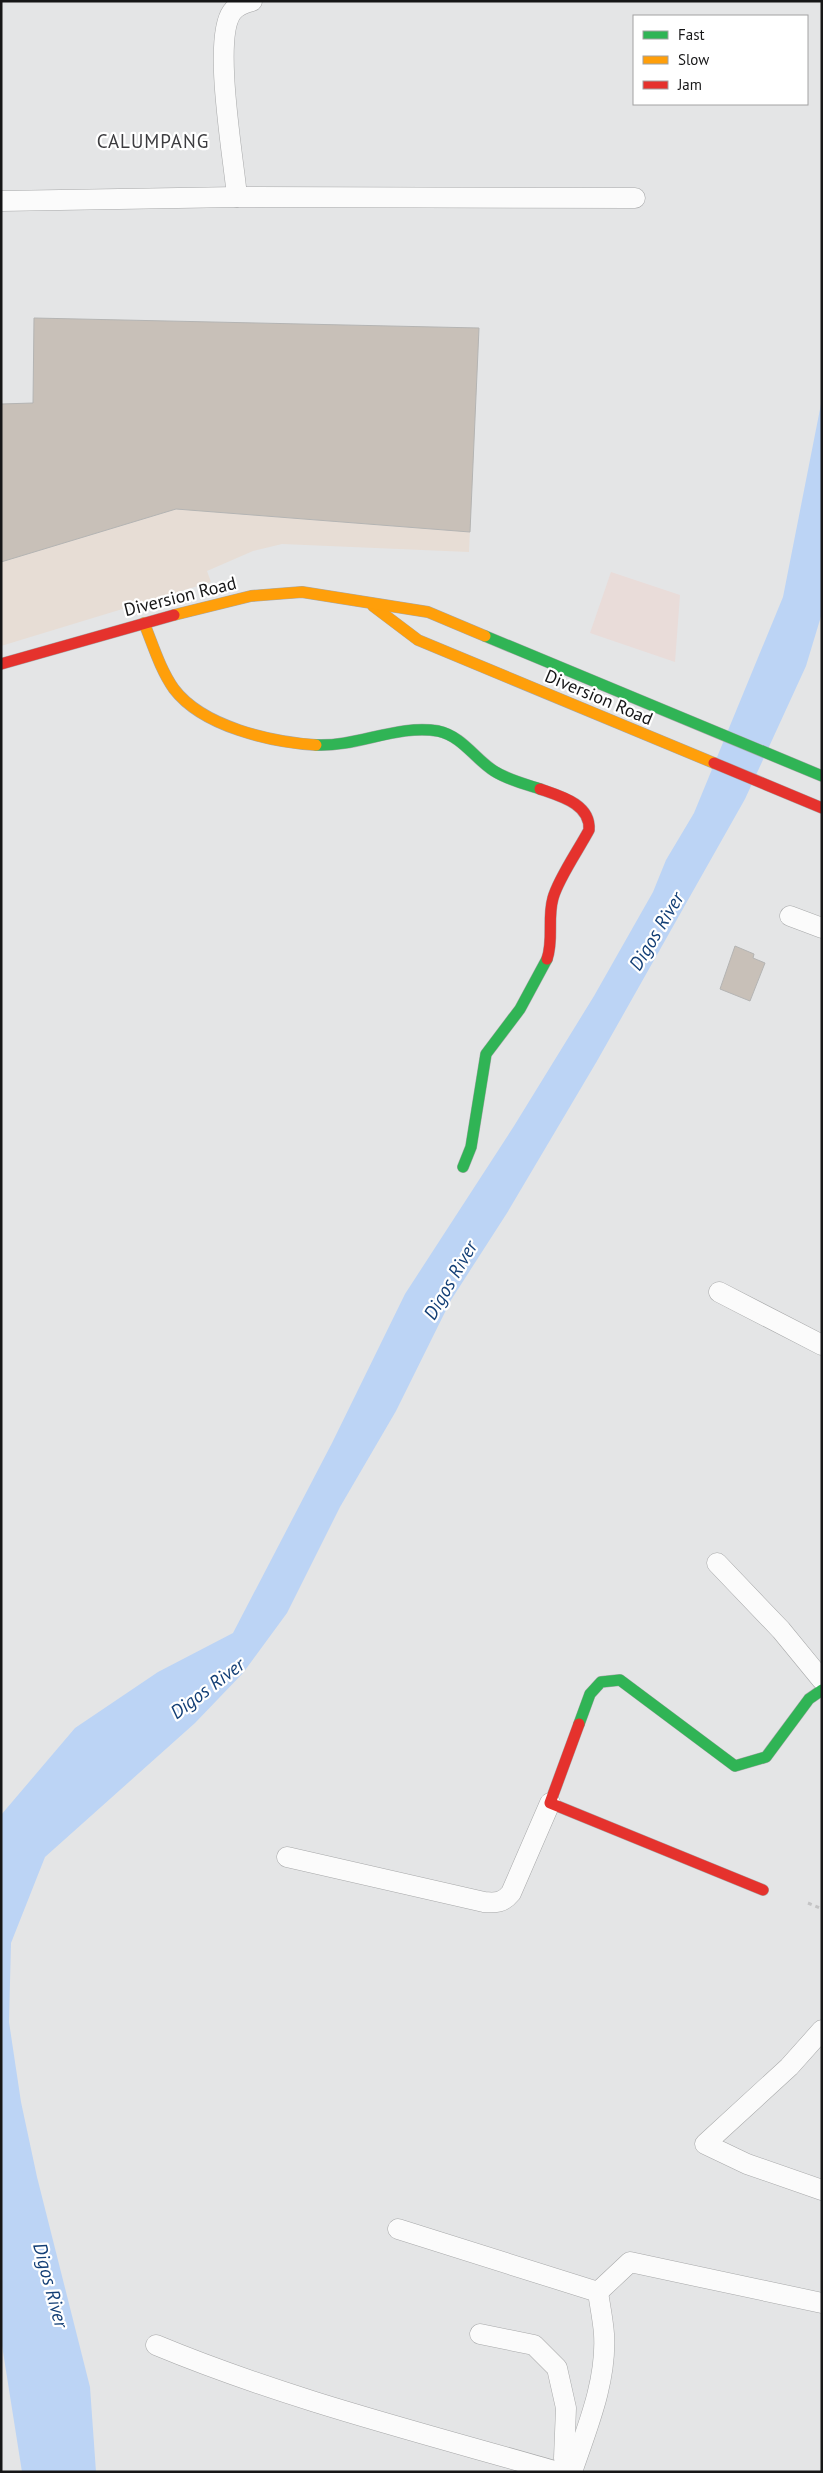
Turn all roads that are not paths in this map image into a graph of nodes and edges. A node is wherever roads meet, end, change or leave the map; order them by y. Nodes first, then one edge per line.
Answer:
1 (252, 1) edge
2 (237, 197) junction
3 (634, 198) dead end
4 (1, 201) edge
5 (370, 603) junction
6 (144, 623) junction
7 (1, 664) edge
8 (822, 776) edge
9 (822, 808) edge
10 (790, 916) dead end
11 (822, 928) edge
12 (463, 1167) dead end
13 (719, 1292) dead end
14 (822, 1345) edge
15 (716, 1563) dead end
16 (822, 1680) edge
17 (822, 1690) edge
18 (550, 1802) junction
19 (287, 1856) dead end
20 (763, 1890) dead end
21 (822, 2030) edge
22 (822, 2190) edge
23 (398, 2229) dead end
24 (598, 2292) junction
25 (822, 2303) edge
26 (480, 2334) dead end
27 (156, 2345) dead end
28 (558, 2472) edge
29 (570, 2472) edge

1 - 2 street
2 - 3 street
2 - 4 street
5 - 6 main road, Diversion Road
5 - 8 main road, Diversion Road
5 - 9 main road, Diversion Road
6 - 7 main road, Diversion Road
6 - 12 main road
10 - 11 street
13 - 14 street
15 - 16 street
17 - 18 main road
18 - 19 street
18 - 20 main road
21 - 22 street
23 - 24 street
24 - 25 street
24 - 29 street
26 - 29 street
27 - 28 street

